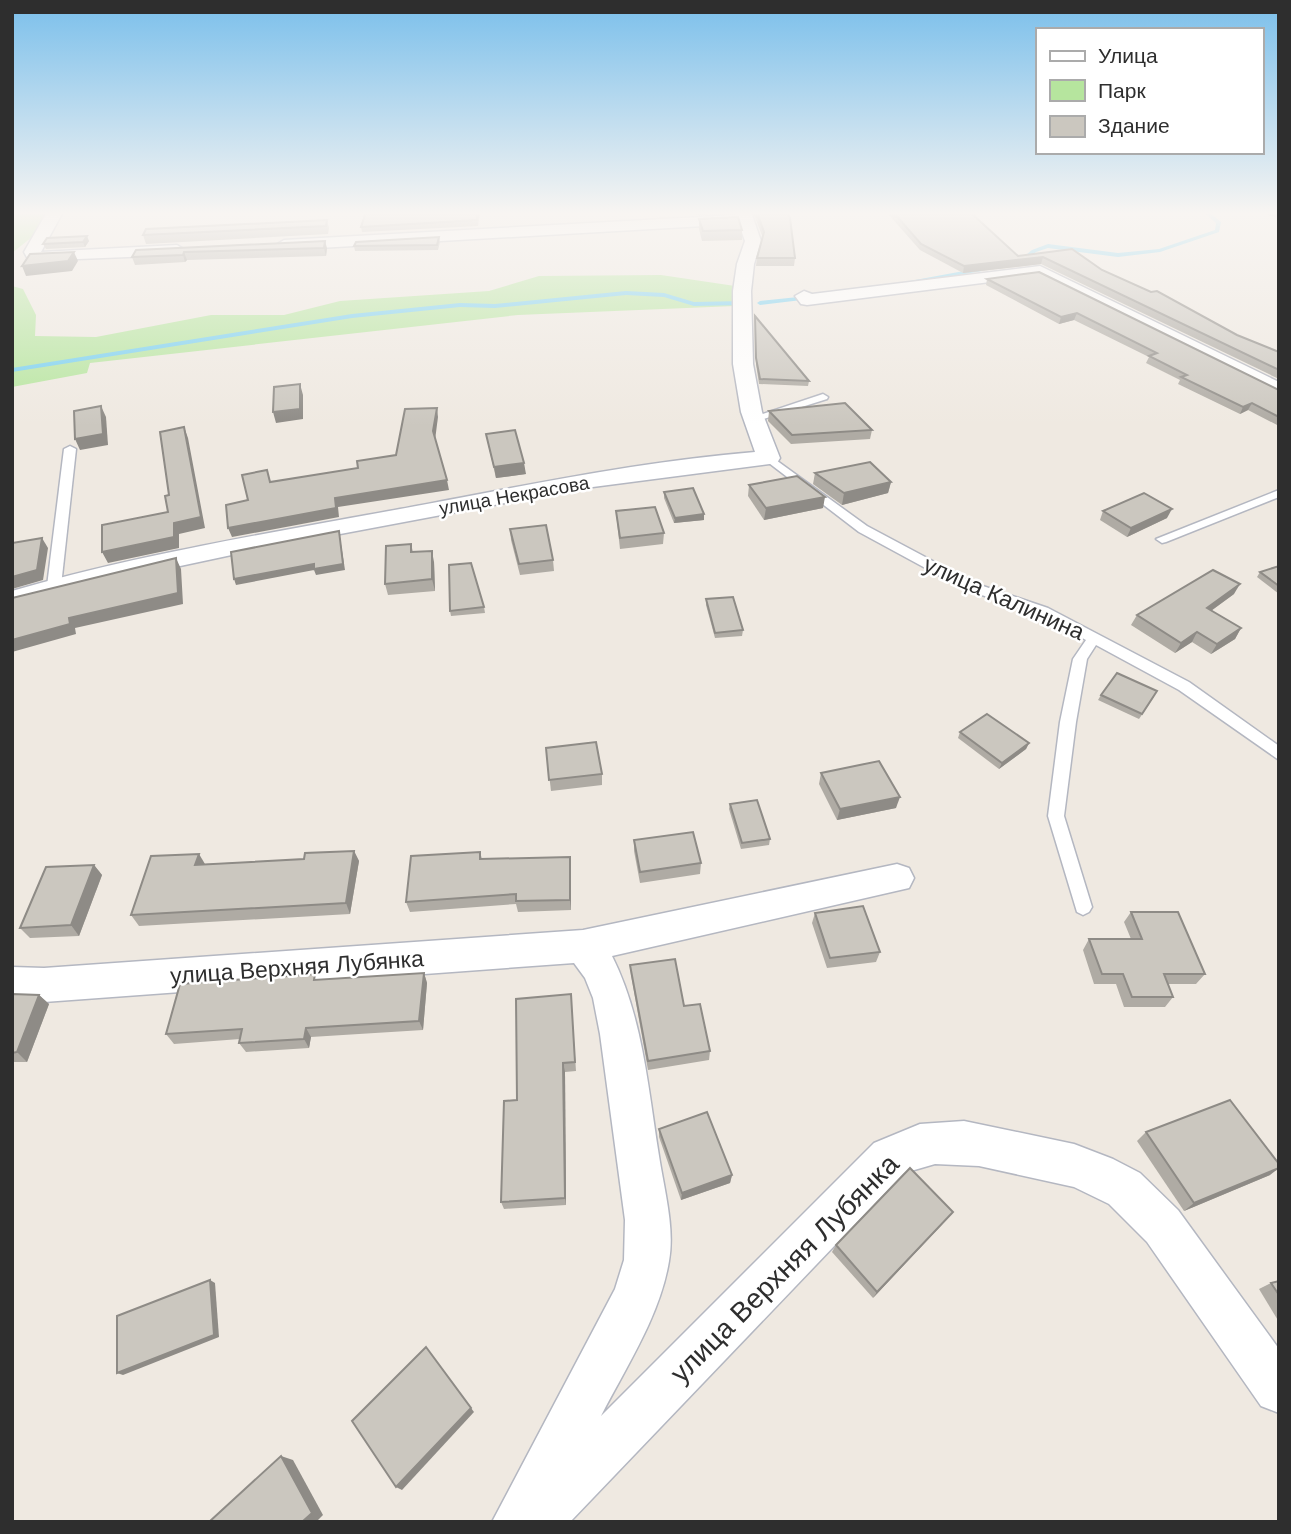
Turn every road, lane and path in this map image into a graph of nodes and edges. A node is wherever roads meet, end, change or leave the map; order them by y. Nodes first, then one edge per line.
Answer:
1 (743, 284) edge
2 (931, 284) edge
3 (1065, 284) edge
4 (806, 298) dead end
5 (1279, 390) edge
6 (823, 397) dead end
7 (752, 419) junction
8 (70, 449) dead end
9 (769, 458) junction
10 (1279, 493) edge
11 (1161, 539) dead end
12 (54, 586) junction
13 (12, 600) edge
14 (1093, 639) junction
15 (1279, 754) edge
16 (897, 878) dead end
17 (1083, 907) dead end
18 (583, 946) junction
19 (12, 984) edge
20 (1278, 1389) edge
21 (519, 1522) edge
22 (533, 1522) edge

1 - 7 street
2 - 4 street
3 - 5 street
6 - 7 lane
7 - 9 street
8 - 12 lane
9 - 12 street, улица Некрасова
9 - 14 lane, улица Калинина
10 - 11 lane
12 - 13 street, улица Некрасова
14 - 15 lane, улица Калинина
14 - 17 lane
16 - 18 street, улица Верхняя Лубянка
18 - 19 street, улица Верхняя Лубянка
18 - 21 street
20 - 22 street, улица Верхняя Лубянка

